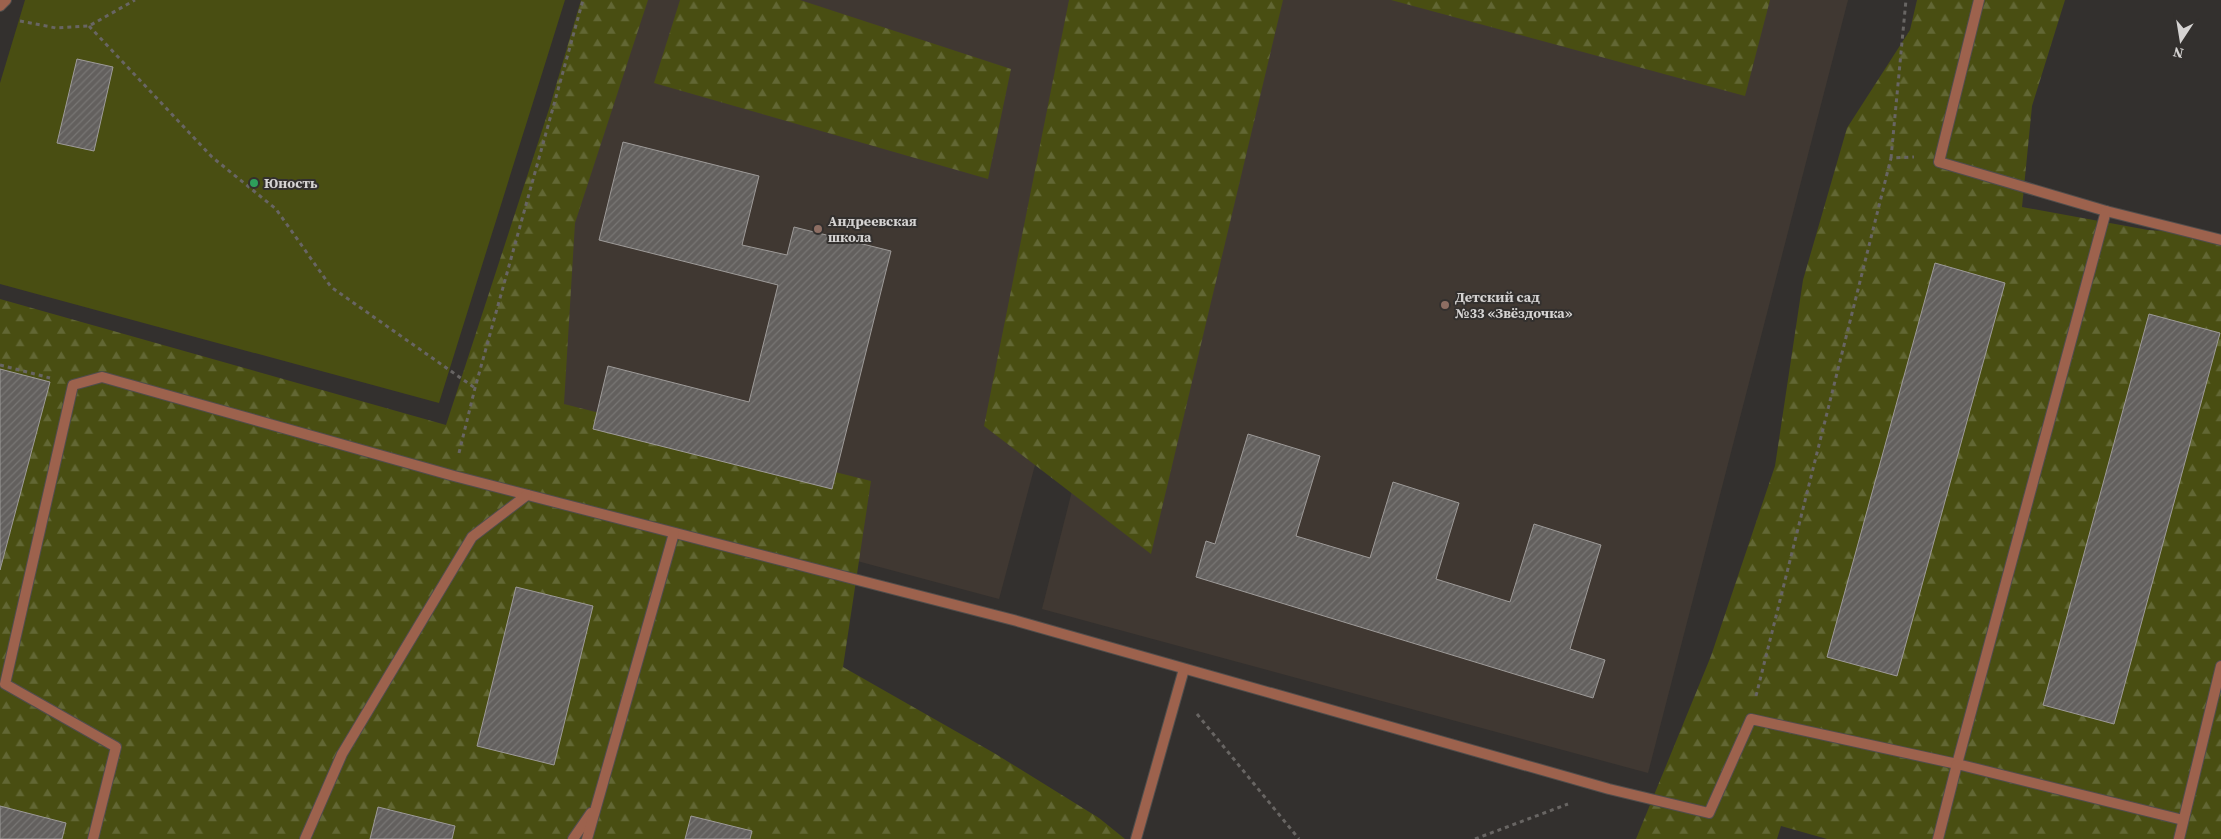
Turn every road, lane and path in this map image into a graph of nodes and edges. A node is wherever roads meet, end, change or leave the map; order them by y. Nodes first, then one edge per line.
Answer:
1 (6, 0) edge
2 (135, 0) edge
3 (583, 0) edge
4 (1906, 0) edge
5 (1979, 0) edge
6 (0, 6) edge
7 (18, 21) dead end
8 (89, 26) junction
9 (1891, 158) junction
10 (1939, 162) junction
11 (2106, 211) junction
12 (2221, 240) edge
13 (0, 365) edge
14 (73, 385) junction
15 (475, 388) junction
16 (454, 476) junction
17 (526, 495) junction
18 (674, 533) junction
19 (2221, 666) edge
20 (1184, 669) junction
21 (1178, 690) junction
22 (1751, 719) junction
23 (1957, 764) junction
24 (1609, 789) junction
25 (596, 806) junction
26 (2183, 820) junction
27 (93, 839) edge
28 (305, 839) edge
29 (573, 839) edge
30 (587, 839) edge
31 (1136, 839) edge
32 (1299, 839) edge
33 (1475, 839) edge
34 (1938, 839) edge
35 (2179, 839) edge

1 - 6 lane
2 - 8 path
3 - 15 path
4 - 9 path
5 - 10 lane
7 - 8 path
8 - 15 path
9 - 10 path
9 - 22 path
10 - 11 lane
11 - 12 lane
11 - 23 lane
13 - 14 path
14 - 16 lane
14 - 27 lane
15 - 16 path
16 - 17 lane
17 - 18 lane
17 - 28 lane
18 - 20 lane
18 - 25 lane
19 - 26 lane
20 - 21 lane
20 - 24 lane
21 - 31 lane
21 - 32 path
22 - 23 lane
22 - 24 lane
23 - 26 lane
23 - 34 lane
24 - 33 path
25 - 29 lane
25 - 30 lane
26 - 35 lane

